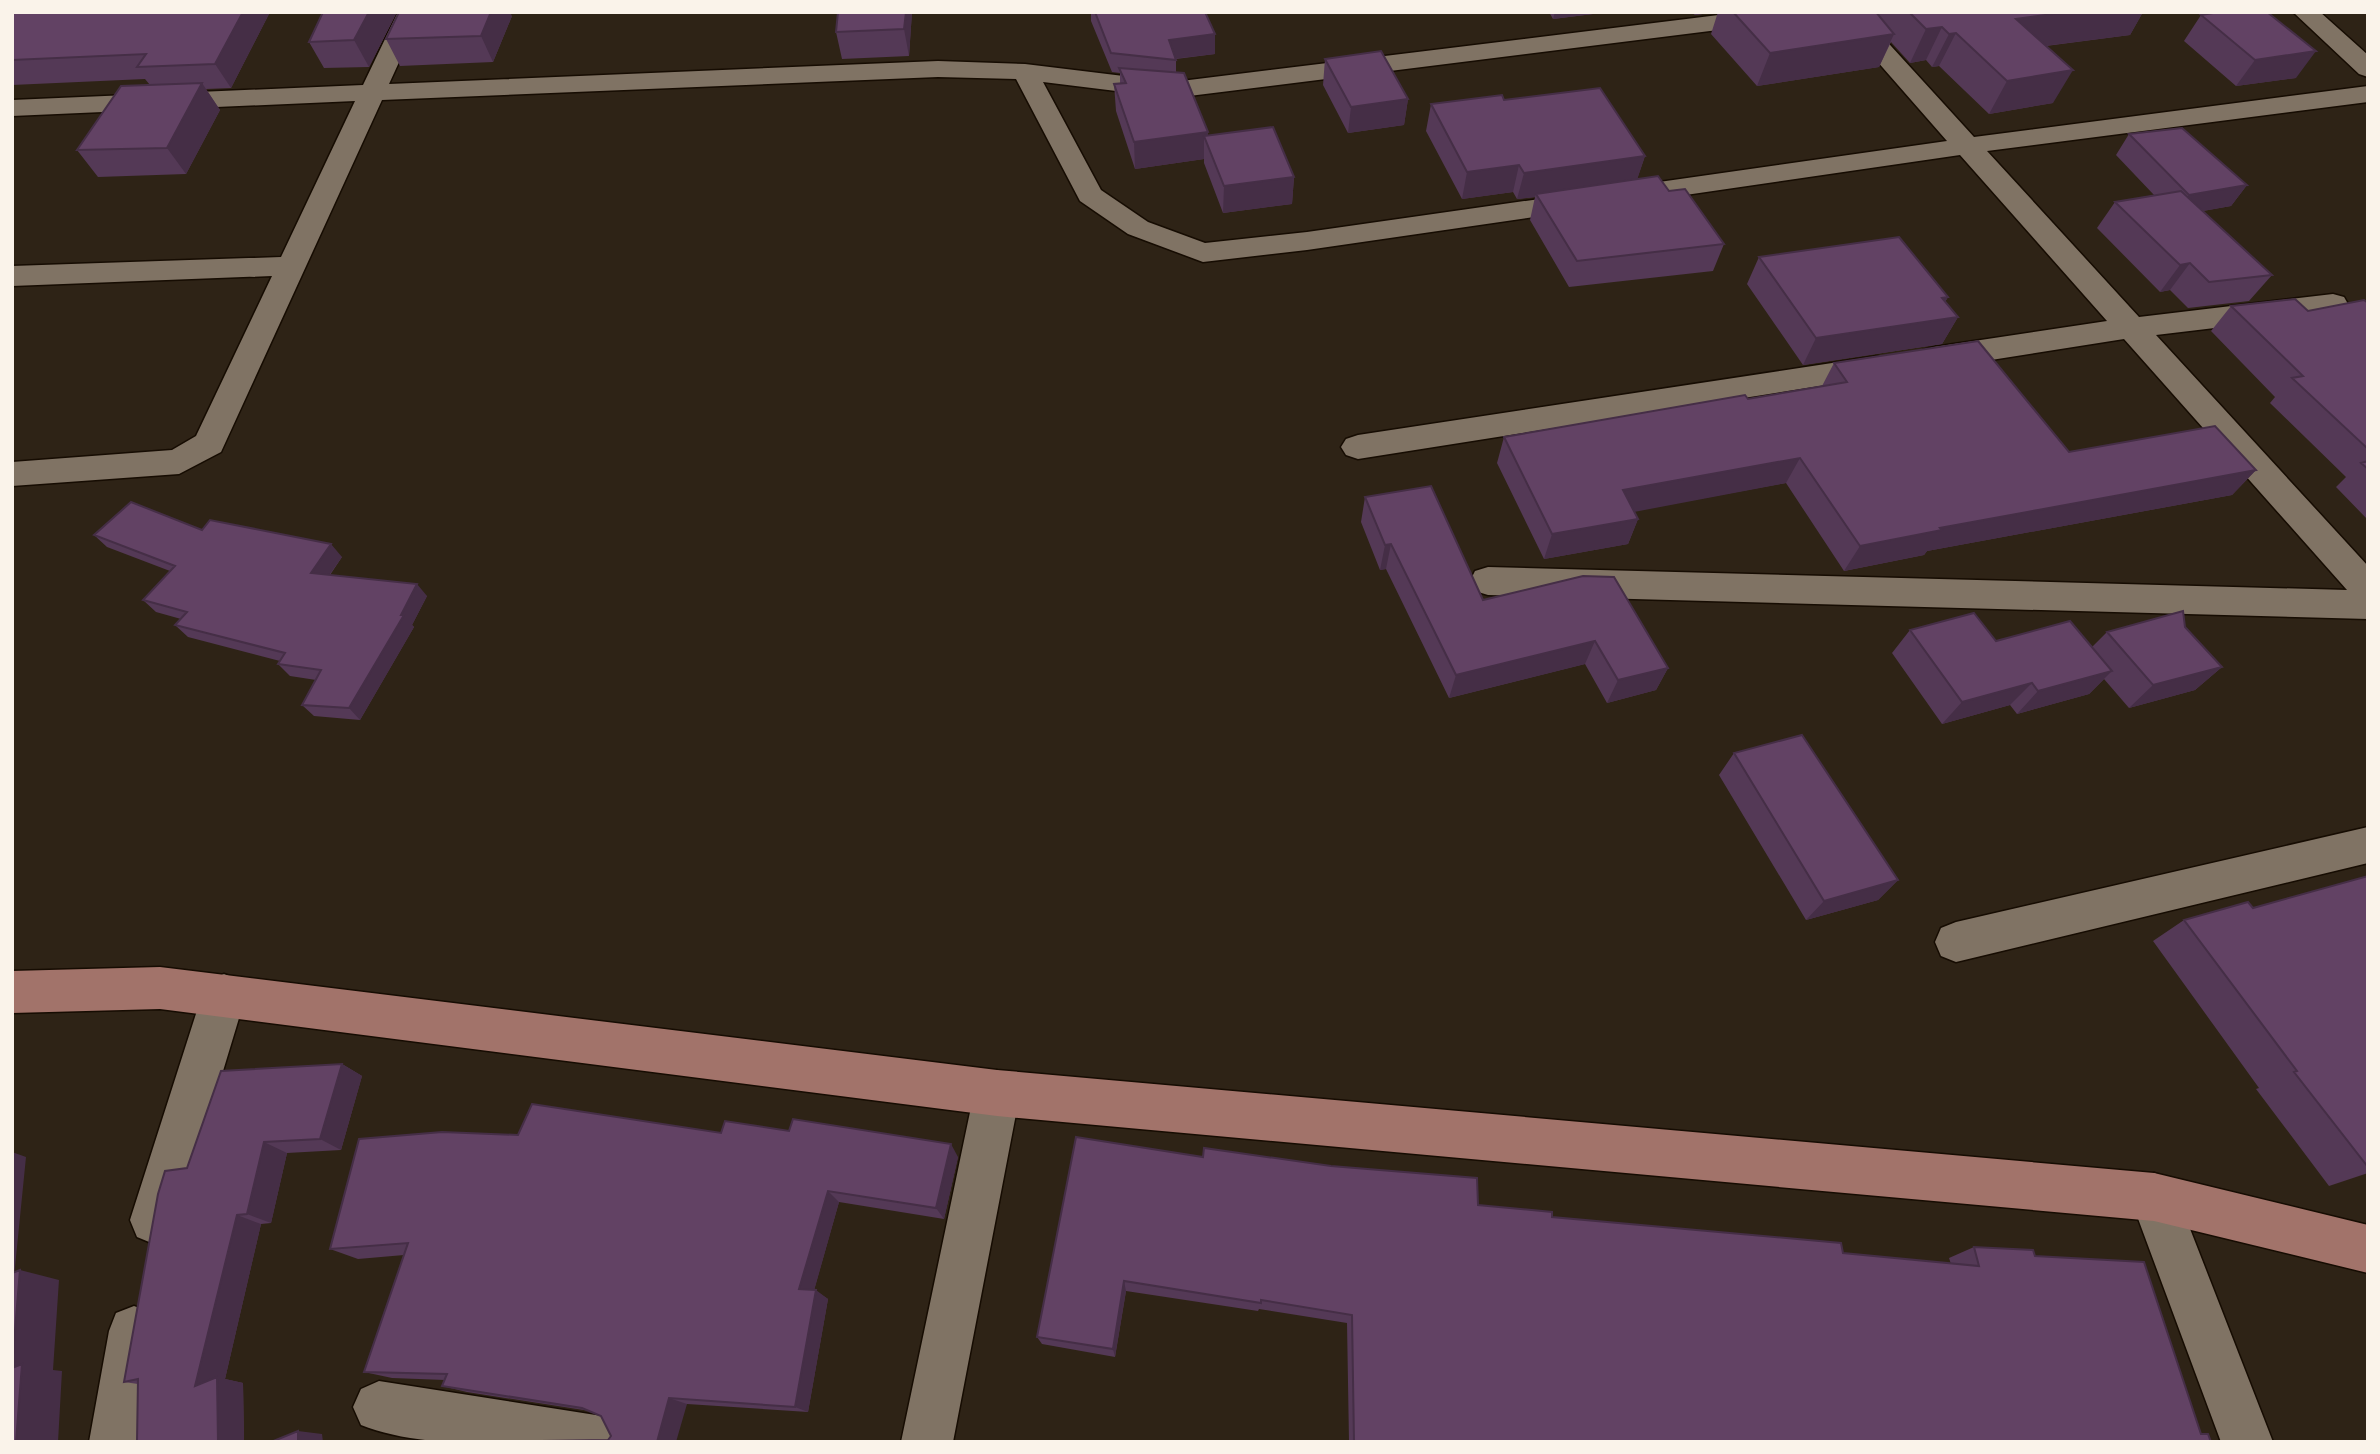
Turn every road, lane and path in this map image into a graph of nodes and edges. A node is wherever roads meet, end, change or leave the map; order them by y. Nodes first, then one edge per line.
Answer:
1 (410, 12) edge
2 (1806, 12) edge
3 (1846, 12) edge
4 (2305, 12) edge
5 (2368, 69) edge
6 (1025, 72) junction
7 (374, 92) junction
8 (2368, 94) edge
9 (12, 108) edge
10 (1966, 146) junction
11 (292, 266) junction
12 (12, 276) edge
13 (2333, 304) edge
14 (2130, 328) junction
15 (1358, 447) dead end
16 (12, 474) edge
17 (1488, 581) dead end
18 (2368, 590) edge
19 (2368, 605) edge
20 (2368, 845) edge
21 (1956, 942) dead end
22 (12, 992) edge
23 (224, 995) junction
24 (997, 1093) junction
25 (2154, 1197) junction
26 (2368, 1249) edge
27 (379, 1407) dead end
28 (115, 1442) edge
29 (602, 1442) edge
30 (927, 1442) edge
31 (2246, 1442) edge

1 - 7 street
2 - 6 street
3 - 10 street
4 - 5 street
6 - 7 street
6 - 10 street
7 - 9 street
7 - 11 street
8 - 10 street
10 - 14 street
11 - 12 street
11 - 16 street
13 - 14 street
14 - 15 street
14 - 18 street
17 - 19 street
20 - 21 street
22 - 23 main road
23 - 24 main road
23 - 28 street
24 - 25 main road
24 - 30 street
25 - 26 main road
25 - 31 street
27 - 29 street

